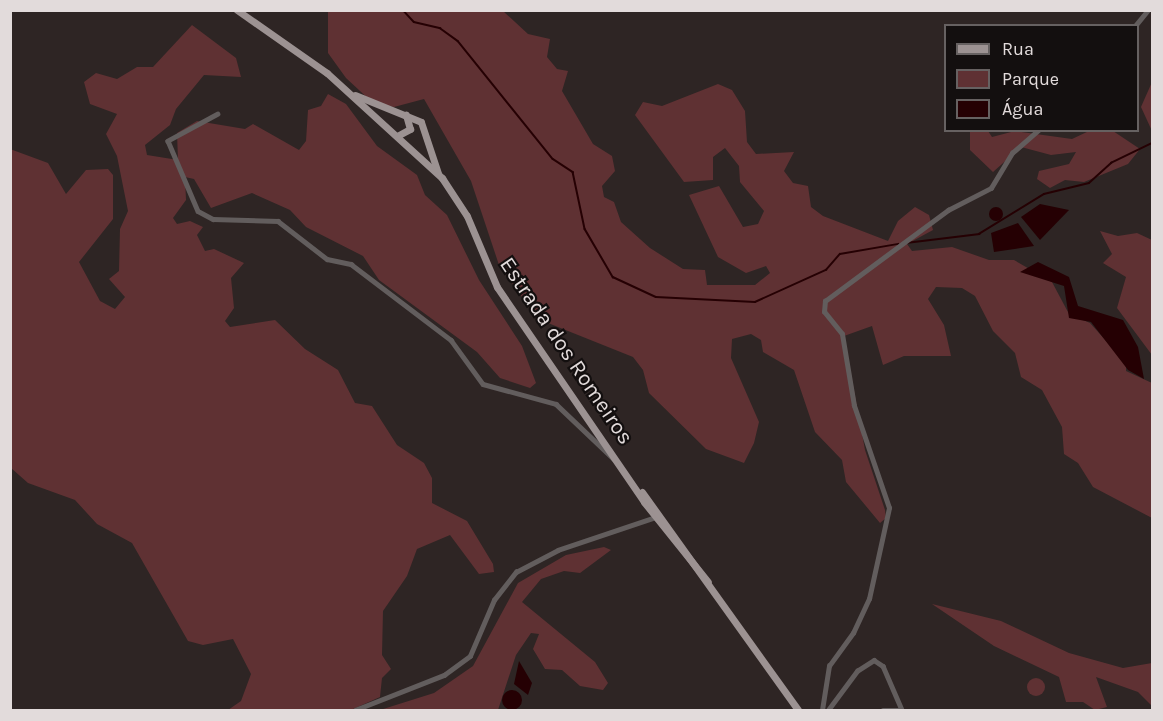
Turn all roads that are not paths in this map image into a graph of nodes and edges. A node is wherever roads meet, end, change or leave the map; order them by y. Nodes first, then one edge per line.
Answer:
1 (237, 10) edge
2 (1148, 10) edge
3 (1138, 24) edge
4 (350, 93) junction
5 (218, 114) dead end
6 (406, 115) junction
7 (1036, 132) edge
8 (397, 136) junction
9 (438, 173) junction
10 (619, 461) junction
11 (658, 515) junction
12 (355, 711) edge
13 (798, 711) edge
14 (822, 711) edge
15 (828, 711) edge
16 (883, 711) edge
17 (902, 711) edge

1 - 4 main road, Estrada dos Romeiros
2 - 3 street
4 - 6 main road
4 - 8 main road, Estrada dos Romeiros
5 - 10 street
6 - 8 main road
6 - 9 main road
7 - 14 street
8 - 9 main road, Estrada dos Romeiros
9 - 10 main road, Estrada dos Romeiros
10 - 11 main road, Estrada dos Romeiros
11 - 12 street
11 - 13 main road, Estrada dos Romeiros
15 - 17 street
16 - 17 street

